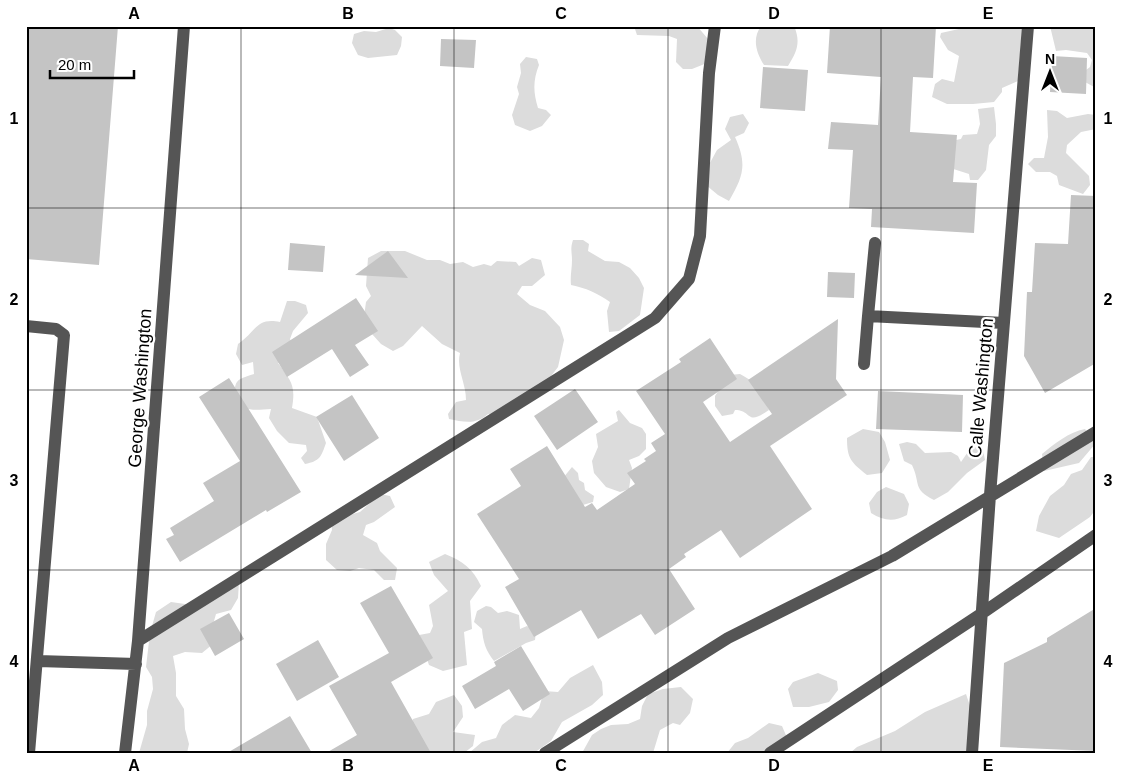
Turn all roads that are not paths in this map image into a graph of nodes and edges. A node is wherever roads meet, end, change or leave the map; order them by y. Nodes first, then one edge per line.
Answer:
1 (184, 26) edge
2 (715, 26) edge
3 (1028, 26) edge
4 (875, 243) dead end
5 (868, 316) junction
6 (1004, 323) junction
7 (26, 326) edge
8 (864, 364) dead end
9 (1096, 432) edge
10 (990, 495) junction
11 (1096, 535) edge
12 (981, 614) junction
13 (138, 640) junction
14 (38, 660) junction
15 (136, 664) junction
16 (29, 753) edge
17 (125, 753) edge
18 (545, 753) edge
19 (770, 753) edge
20 (972, 753) edge

1 - 13 street, George Washington
2 - 13 street
3 - 6 street, Calle Washington
4 - 5 street
5 - 6 street
5 - 8 street
6 - 10 street, Calle Washington
7 - 14 street
9 - 10 street
10 - 12 street, Calle Washington
10 - 18 street
11 - 12 street
12 - 19 street
12 - 20 street, Calle Washington
13 - 15 street, George Washington
14 - 15 street
14 - 16 street
15 - 17 street, George Washington

